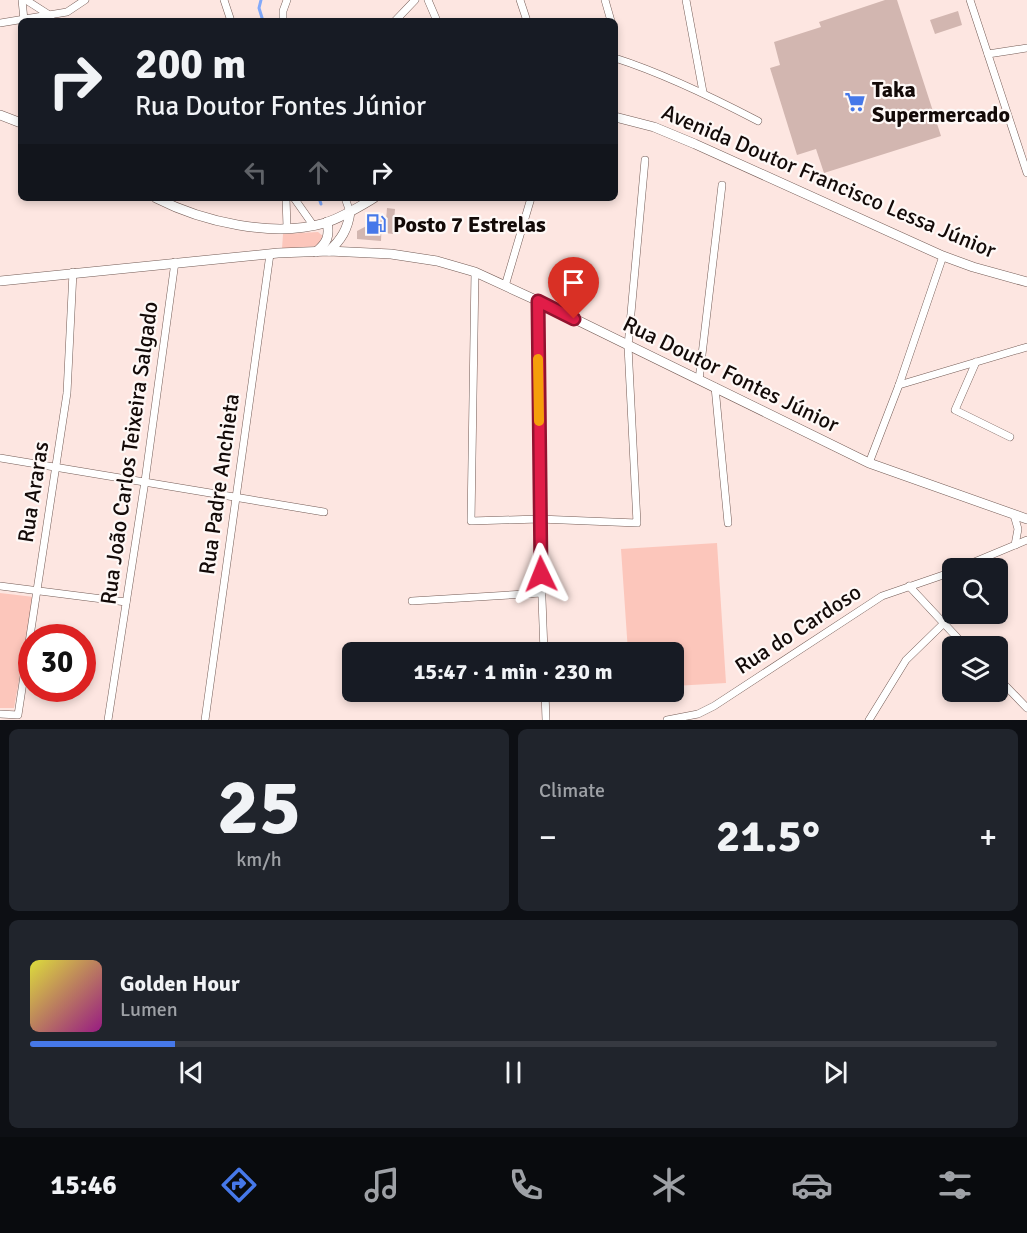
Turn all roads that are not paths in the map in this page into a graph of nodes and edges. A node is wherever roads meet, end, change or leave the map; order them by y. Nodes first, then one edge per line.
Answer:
1 (24, 0) edge
2 (85, 0) edge
3 (224, 0) edge
4 (287, 0) edge
5 (415, 0) edge
6 (428, 0) edge
7 (520, 0) edge
8 (605, 0) edge
9 (686, 0) edge
10 (970, 0) edge
11 (51, 16) junction
12 (24, 18) edge
13 (38, 18) edge
14 (230, 18) edge
15 (283, 18) edge
16 (398, 18) edge
17 (436, 18) edge
18 (526, 18) edge
19 (610, 18) edge
20 (18, 21) edge
21 (0, 23) edge
22 (1027, 48) edge
23 (988, 54) junction
24 (618, 59) edge
25 (703, 92) junction
26 (0, 115) edge
27 (618, 118) edge
28 (758, 121) dead end
29 (18, 122) edge
30 (645, 160) dead end
31 (1027, 173) edge
32 (722, 185) dead end
33 (163, 201) edge
34 (286, 201) edge
35 (296, 201) edge
36 (346, 201) edge
37 (369, 201) edge
38 (530, 201) edge
39 (350, 212) junction
40 (327, 222) junction
41 (313, 225) junction
42 (287, 227) junction
43 (329, 251) junction
44 (316, 252) junction
45 (274, 253) junction
46 (943, 256) junction
47 (175, 262) junction
48 (73, 272) junction
49 (475, 272) junction
50 (0, 281) edge
51 (1027, 282) edge
52 (506, 286) junction
53 (538, 301) junction
54 (628, 346) junction
55 (1027, 348) edge
56 (976, 362) junction
57 (699, 380) junction
58 (899, 385) junction
59 (715, 387) junction
60 (1010, 437) dead end
61 (0, 458) edge
62 (869, 463) junction
63 (56, 467) junction
64 (145, 481) junction
65 (236, 495) junction
66 (324, 512) dead end
67 (1014, 515) junction
68 (539, 519) junction
69 (1027, 519) edge
70 (728, 523) dead end
71 (1027, 540) edge
72 (1015, 545) junction
73 (984, 558) edge
74 (942, 575) edge
75 (0, 586) edge
76 (909, 586) junction
77 (36, 591) junction
78 (542, 593) junction
79 (412, 601) dead end
80 (126, 602) junction
81 (942, 623) edge
82 (943, 624) joint
83 (955, 636) edge
84 (544, 642) edge
85 (1008, 688) edge
86 (545, 702) edge
87 (1027, 708) edge
88 (0, 714) edge
89 (695, 717) edge
90 (108, 720) edge
91 (205, 720) edge
92 (546, 720) edge
93 (667, 720) edge
94 (869, 720) edge

1 - 11 street
1 - 12 street
2 - 11 street
3 - 14 street
4 - 15 street
5 - 16 street
6 - 17 street
7 - 18 street
8 - 19 street
9 - 25 street
10 - 23 street
11 - 13 street
20 - 21 street
22 - 23 street
23 - 31 street
24 - 25 street
25 - 28 street
26 - 29 street
27 - 46 street, Avenida Doutor Francisco Lessa Júnior
30 - 54 street
32 - 57 street
33 - 42 street
34 - 42 street
35 - 41 street
36 - 39 street
37 - 39 street
38 - 52 street
39 - 40 street
39 - 43 street
40 - 41 street
40 - 44 street
41 - 42 street
43 - 44 street, Rua Doutor Fontes Júnior
43 - 49 street, Rua Doutor Fontes Júnior
44 - 45 street, Rua Doutor Fontes Júnior
45 - 47 street, Rua Doutor Fontes Júnior
45 - 65 street, Rua Padre Anchieta
46 - 51 street, Avenida Doutor Francisco Lessa Júnior
46 - 58 street
47 - 48 street, Rua Doutor Fontes Júnior
47 - 64 street, Rua João Carlos Teixeira Salgado
48 - 50 street, Rua Doutor Fontes Júnior
48 - 63 street, Rua Araras
49 - 52 street, Rua Doutor Fontes Júnior
49 - 68 street
52 - 53 street, Rua Doutor Fontes Júnior
53 - 54 street, Rua Doutor Fontes Júnior
53 - 68 street
54 - 57 street, Rua Doutor Fontes Júnior
54 - 68 street
55 - 56 street
56 - 58 street
56 - 60 street
57 - 59 street, Rua Doutor Fontes Júnior
58 - 62 street
59 - 62 street, Rua Doutor Fontes Júnior
59 - 70 street
61 - 63 street
62 - 67 street, Rua Doutor Fontes Júnior
63 - 64 street
63 - 77 street, Rua Araras
64 - 65 street
64 - 80 street, Rua João Carlos Teixeira Salgado
65 - 66 street
65 - 91 street, Rua Padre Anchieta
67 - 69 street, Rua Doutor Fontes Júnior
67 - 72 street
68 - 78 street
71 - 72 street
72 - 73 street
74 - 76 street, Rua do Cardoso
75 - 77 street
76 - 81 street
76 - 89 street, Rua do Cardoso
77 - 80 street
77 - 88 street, Rua Araras
78 - 79 street
78 - 84 street
80 - 90 street, Rua João Carlos Teixeira Salgado
82 - 83 street
82 - 94 street
85 - 87 street
86 - 92 street
89 - 93 street, Rua do Cardoso

